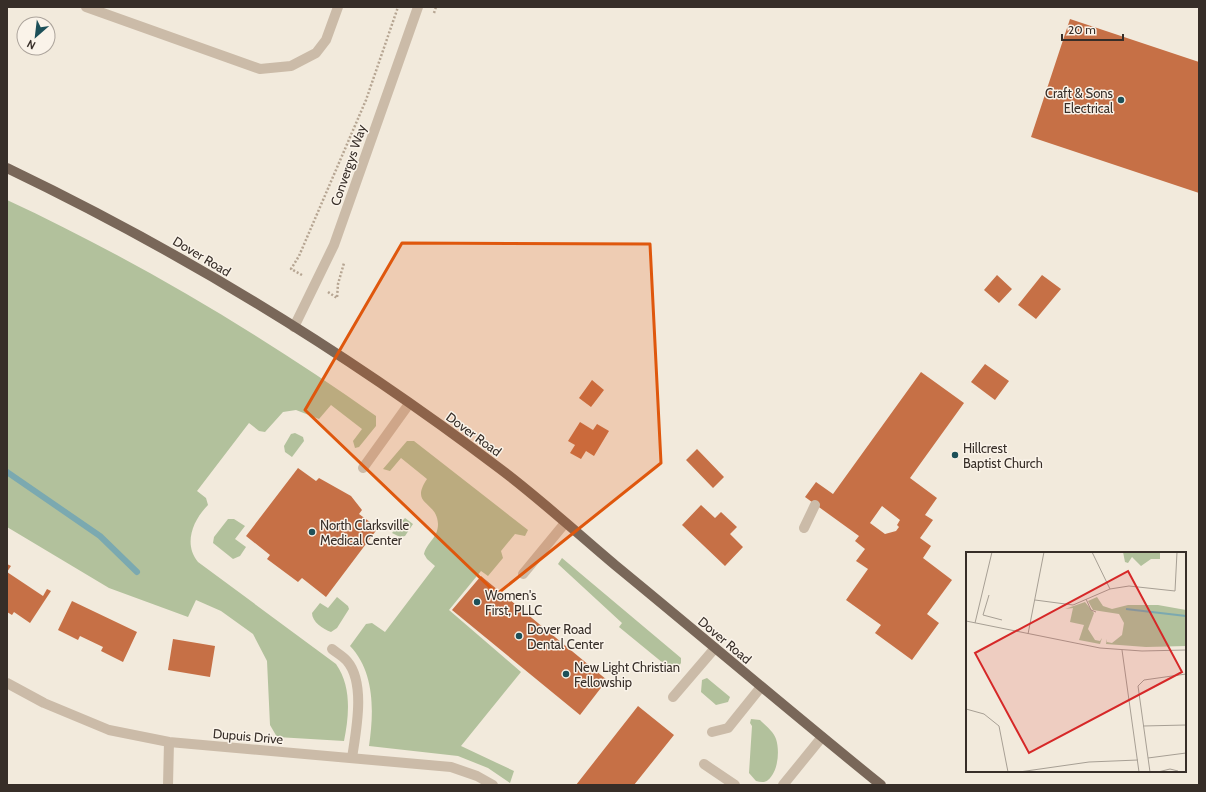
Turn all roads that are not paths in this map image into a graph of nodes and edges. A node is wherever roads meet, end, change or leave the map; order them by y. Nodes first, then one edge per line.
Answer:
1 (86, 7) edge
2 (338, 7) edge
3 (418, 7) edge
4 (7, 168) edge
5 (294, 327) junction
6 (410, 404) junction
7 (363, 468) dead end
8 (815, 505) dead end
9 (565, 523) junction
10 (804, 528) dead end
11 (523, 574) dead end
12 (715, 648) junction
13 (332, 649) dead end
14 (7, 683) edge
15 (761, 686) junction
16 (673, 697) dead end
17 (712, 732) dead end
18 (822, 737) junction
19 (169, 742) junction
20 (352, 758) junction
21 (704, 764) dead end
22 (168, 785) edge
23 (493, 785) edge
24 (735, 785) edge
25 (783, 785) edge
26 (881, 785) edge

1 - 2 street
3 - 5 street, Convergys Way
4 - 5 main road, Dover Road
5 - 6 main road, Dover Road
6 - 7 street
6 - 9 main road, Dover Road
8 - 10 street
9 - 11 street
9 - 12 main road, Dover Road
12 - 15 main road, Dover Road
12 - 16 street
13 - 20 street
14 - 19 street, Dupuis Drive
15 - 17 street
15 - 18 main road, Dover Road
18 - 25 street
18 - 26 main road, Dover Road
19 - 20 street, Dupuis Drive
19 - 22 street
20 - 23 street, Dupuis Drive
21 - 24 street

